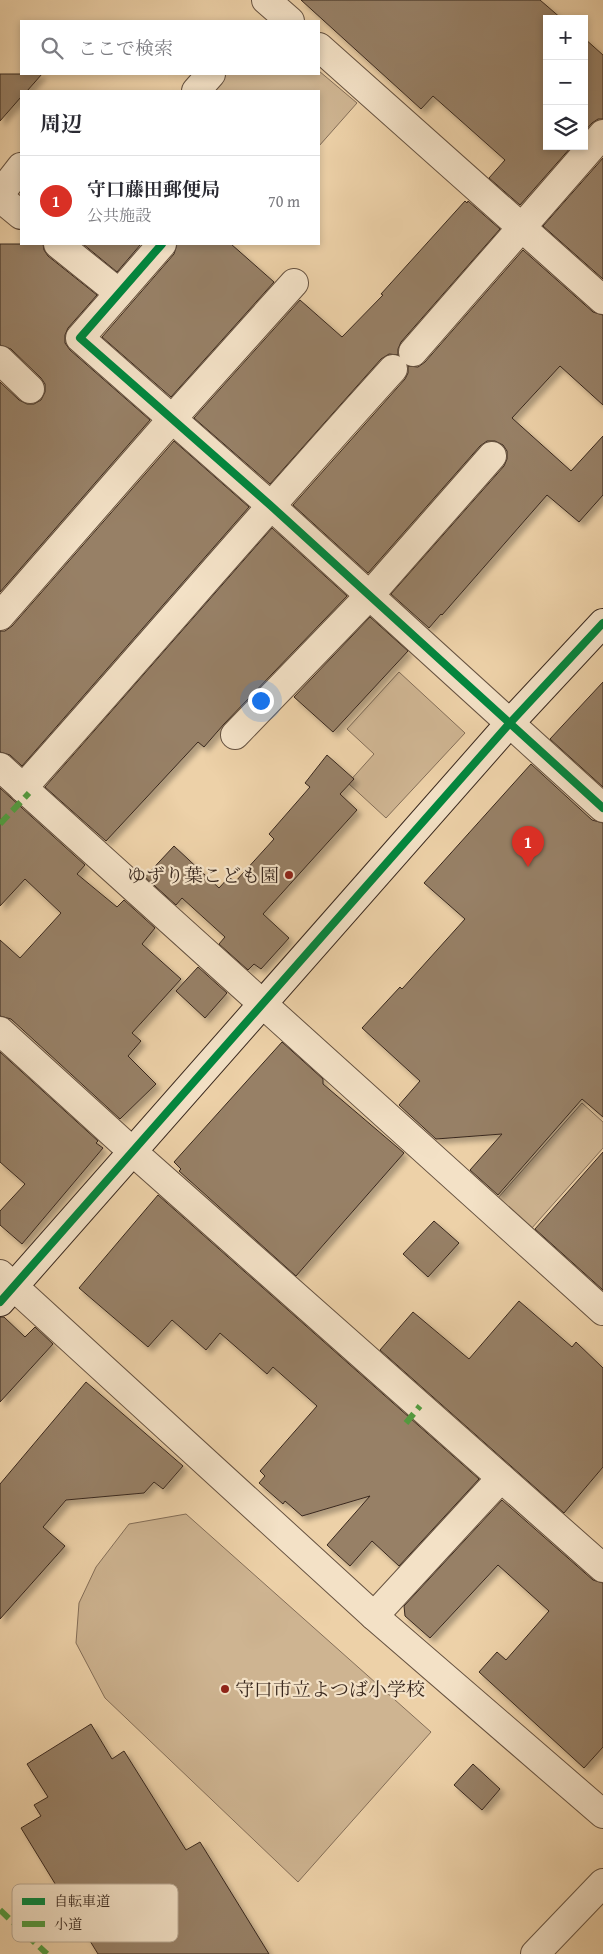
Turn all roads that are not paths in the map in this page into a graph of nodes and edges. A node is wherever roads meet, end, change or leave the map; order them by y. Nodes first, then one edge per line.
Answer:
1 (266, 0) edge
2 (255, 20) edge
3 (289, 20) edge
4 (320, 48) edge
5 (210, 75) edge
6 (197, 90) edge
7 (603, 134) edge
8 (20, 168) edge
9 (0, 194) edge
10 (0, 198) edge
11 (20, 214) edge
12 (522, 229) junction
13 (59, 245) edge
14 (161, 245) edge
15 (294, 283) dead end
16 (120, 293) junction
17 (603, 300) edge
18 (0, 360) edge
19 (30, 389) dead end
20 (172, 419) junction
21 (492, 456) dead end
22 (270, 505) junction
23 (369, 596) junction
24 (0, 616) edge
25 (603, 623) edge
26 (509, 724) junction
27 (235, 734) dead end
28 (0, 767) edge
29 (23, 788) junction
30 (603, 808) edge
31 (264, 1005) junction
32 (0, 1031) edge
33 (133, 1152) junction
34 (5, 1287) edge
35 (603, 1311) edge
36 (501, 1478) junction
37 (603, 1568) edge
38 (374, 1616) junction
39 (603, 1814) edge
40 (603, 1883) edge
41 (535, 1954) edge

1 - 2 street
1 - 3 street
4 - 12 street
5 - 6 street
7 - 12 street
8 - 9 street
10 - 11 street
12 - 17 street
12 - 22 street
13 - 16 street
14 - 16 street
15 - 20 street
16 - 20 street
18 - 19 street
20 - 22 street
20 - 24 street
21 - 23 street
22 - 23 street
22 - 29 street
23 - 26 street
23 - 27 street
25 - 26 street
26 - 30 street
26 - 31 street
28 - 29 street
29 - 31 street
31 - 33 street
31 - 35 street
32 - 33 street
33 - 34 street
33 - 36 street
34 - 38 street
36 - 37 street
36 - 38 street
38 - 39 street
40 - 41 street

